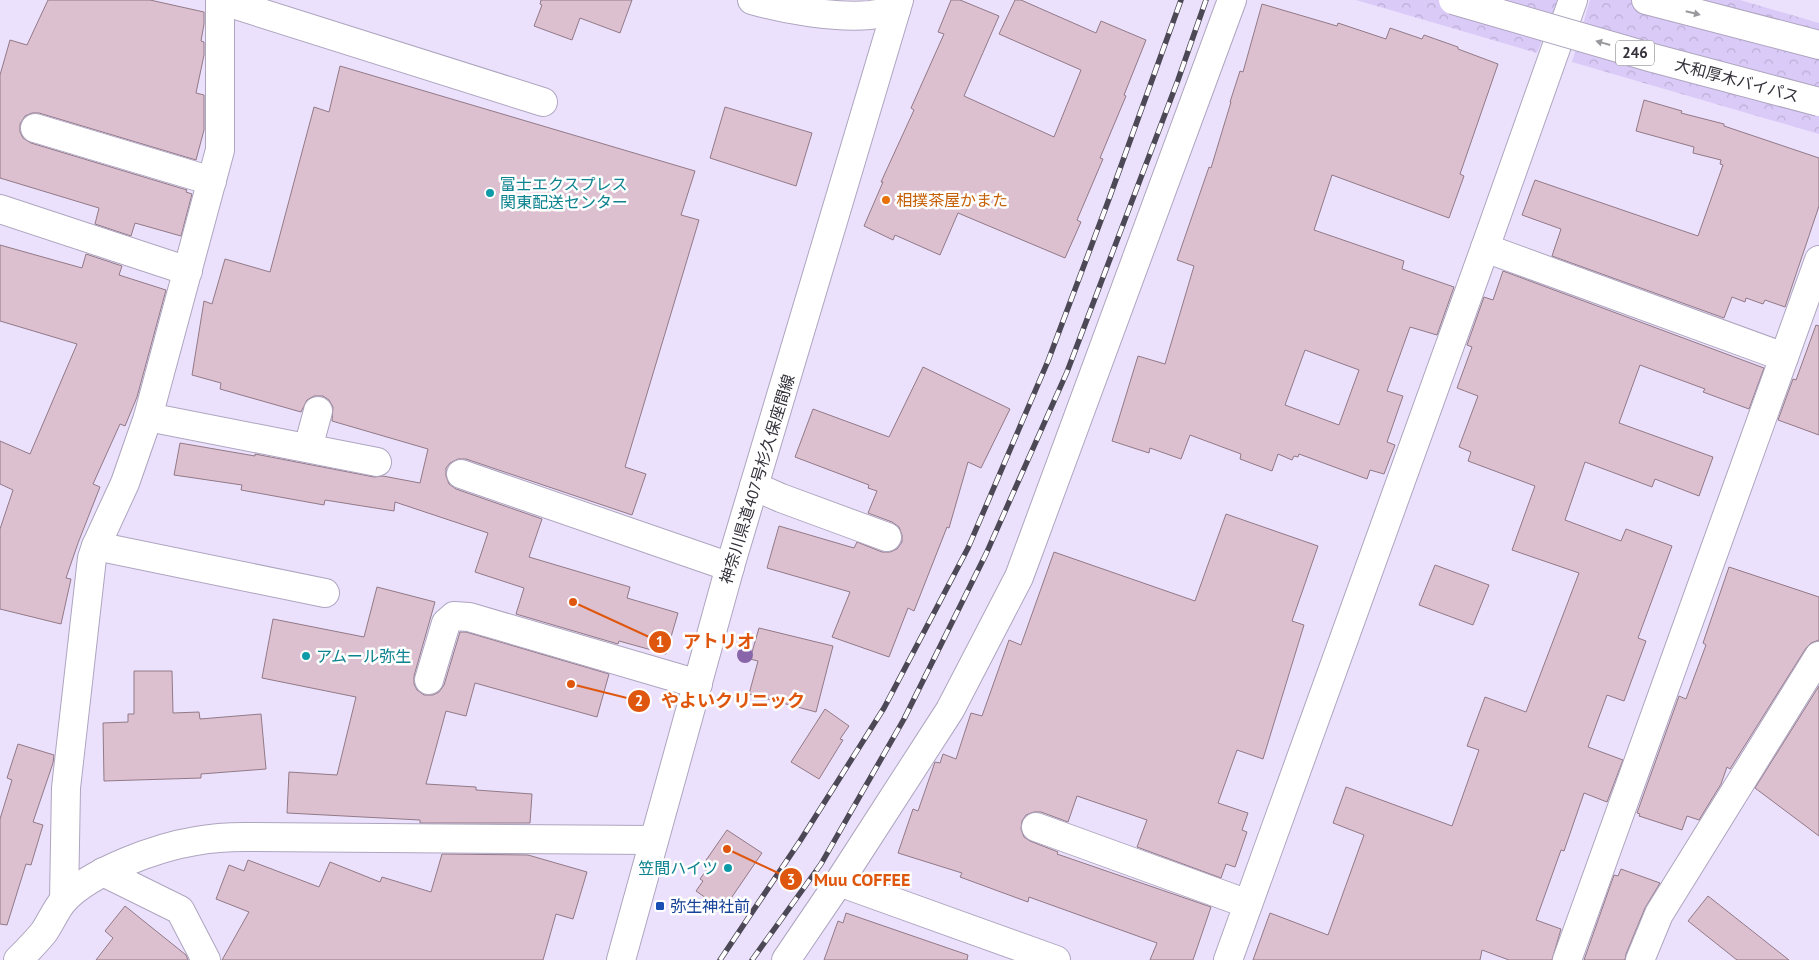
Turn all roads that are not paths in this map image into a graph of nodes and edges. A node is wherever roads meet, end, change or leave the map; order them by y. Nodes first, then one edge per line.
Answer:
1 (220, 0) edge
2 (752, 0) edge
3 (1232, 0) edge
4 (1453, 0) edge
5 (1573, 0) edge
6 (1646, 0) edge
7 (898, 5) edge
8 (1819, 45) edge
9 (543, 102) dead end
10 (1819, 102) edge
11 (35, 128) dead end
12 (212, 181) junction
13 (0, 209) edge
14 (1485, 248) junction
15 (1819, 260) edge
16 (188, 271) junction
17 (1784, 357) junction
18 (318, 410) dead end
19 (148, 417) junction
20 (308, 448) junction
21 (376, 462) dead end
22 (461, 474) dead end
23 (754, 486) junction
24 (887, 537) dead end
25 (96, 546) junction
26 (730, 567) junction
27 (326, 593) dead end
28 (1819, 656) edge
29 (429, 680) dead end
30 (698, 684) junction
31 (1036, 827) dead end
32 (654, 840) junction
33 (103, 872) junction
34 (839, 882) junction
35 (64, 900) junction
36 (1248, 904) junction
37 (18, 960) edge
38 (206, 960) edge
39 (621, 960) edge
40 (786, 960) edge
41 (1056, 960) edge
42 (1228, 960) edge
43 (1567, 960) edge
44 (1640, 960) edge

1 - 9 main road
1 - 12 main road
2 - 7 main road
3 - 34 main road
10 -> 4 main road, 大和厚木バイパス / 246, bridge
5 - 14 main road
6 -> 8 main road
7 - 23 main road, 神奈川県道407号杉久保座間線
11 - 12 main road
12 - 16 main road
13 - 16 main road
14 - 17 main road
14 - 36 main road
15 - 17 main road
16 - 19 main road
17 - 43 main road
18 - 20 main road
19 - 20 main road
19 - 25 main road
20 - 21 main road
22 - 26 main road
23 - 24 main road
23 - 26 main road, 神奈川県道407号杉久保座間線
25 - 27 main road
25 - 35 main road
26 - 30 main road, 神奈川県道407号杉久保座間線
28 - 44 main road
29 - 30 main road
30 - 32 main road, 神奈川県道407号杉久保座間線
31 - 36 main road
32 - 33 main road
32 - 39 main road, 神奈川県道407号杉久保座間線
33 - 35 main road
33 - 38 main road
34 - 40 main road
34 - 41 main road
35 - 37 main road
36 - 42 main road

